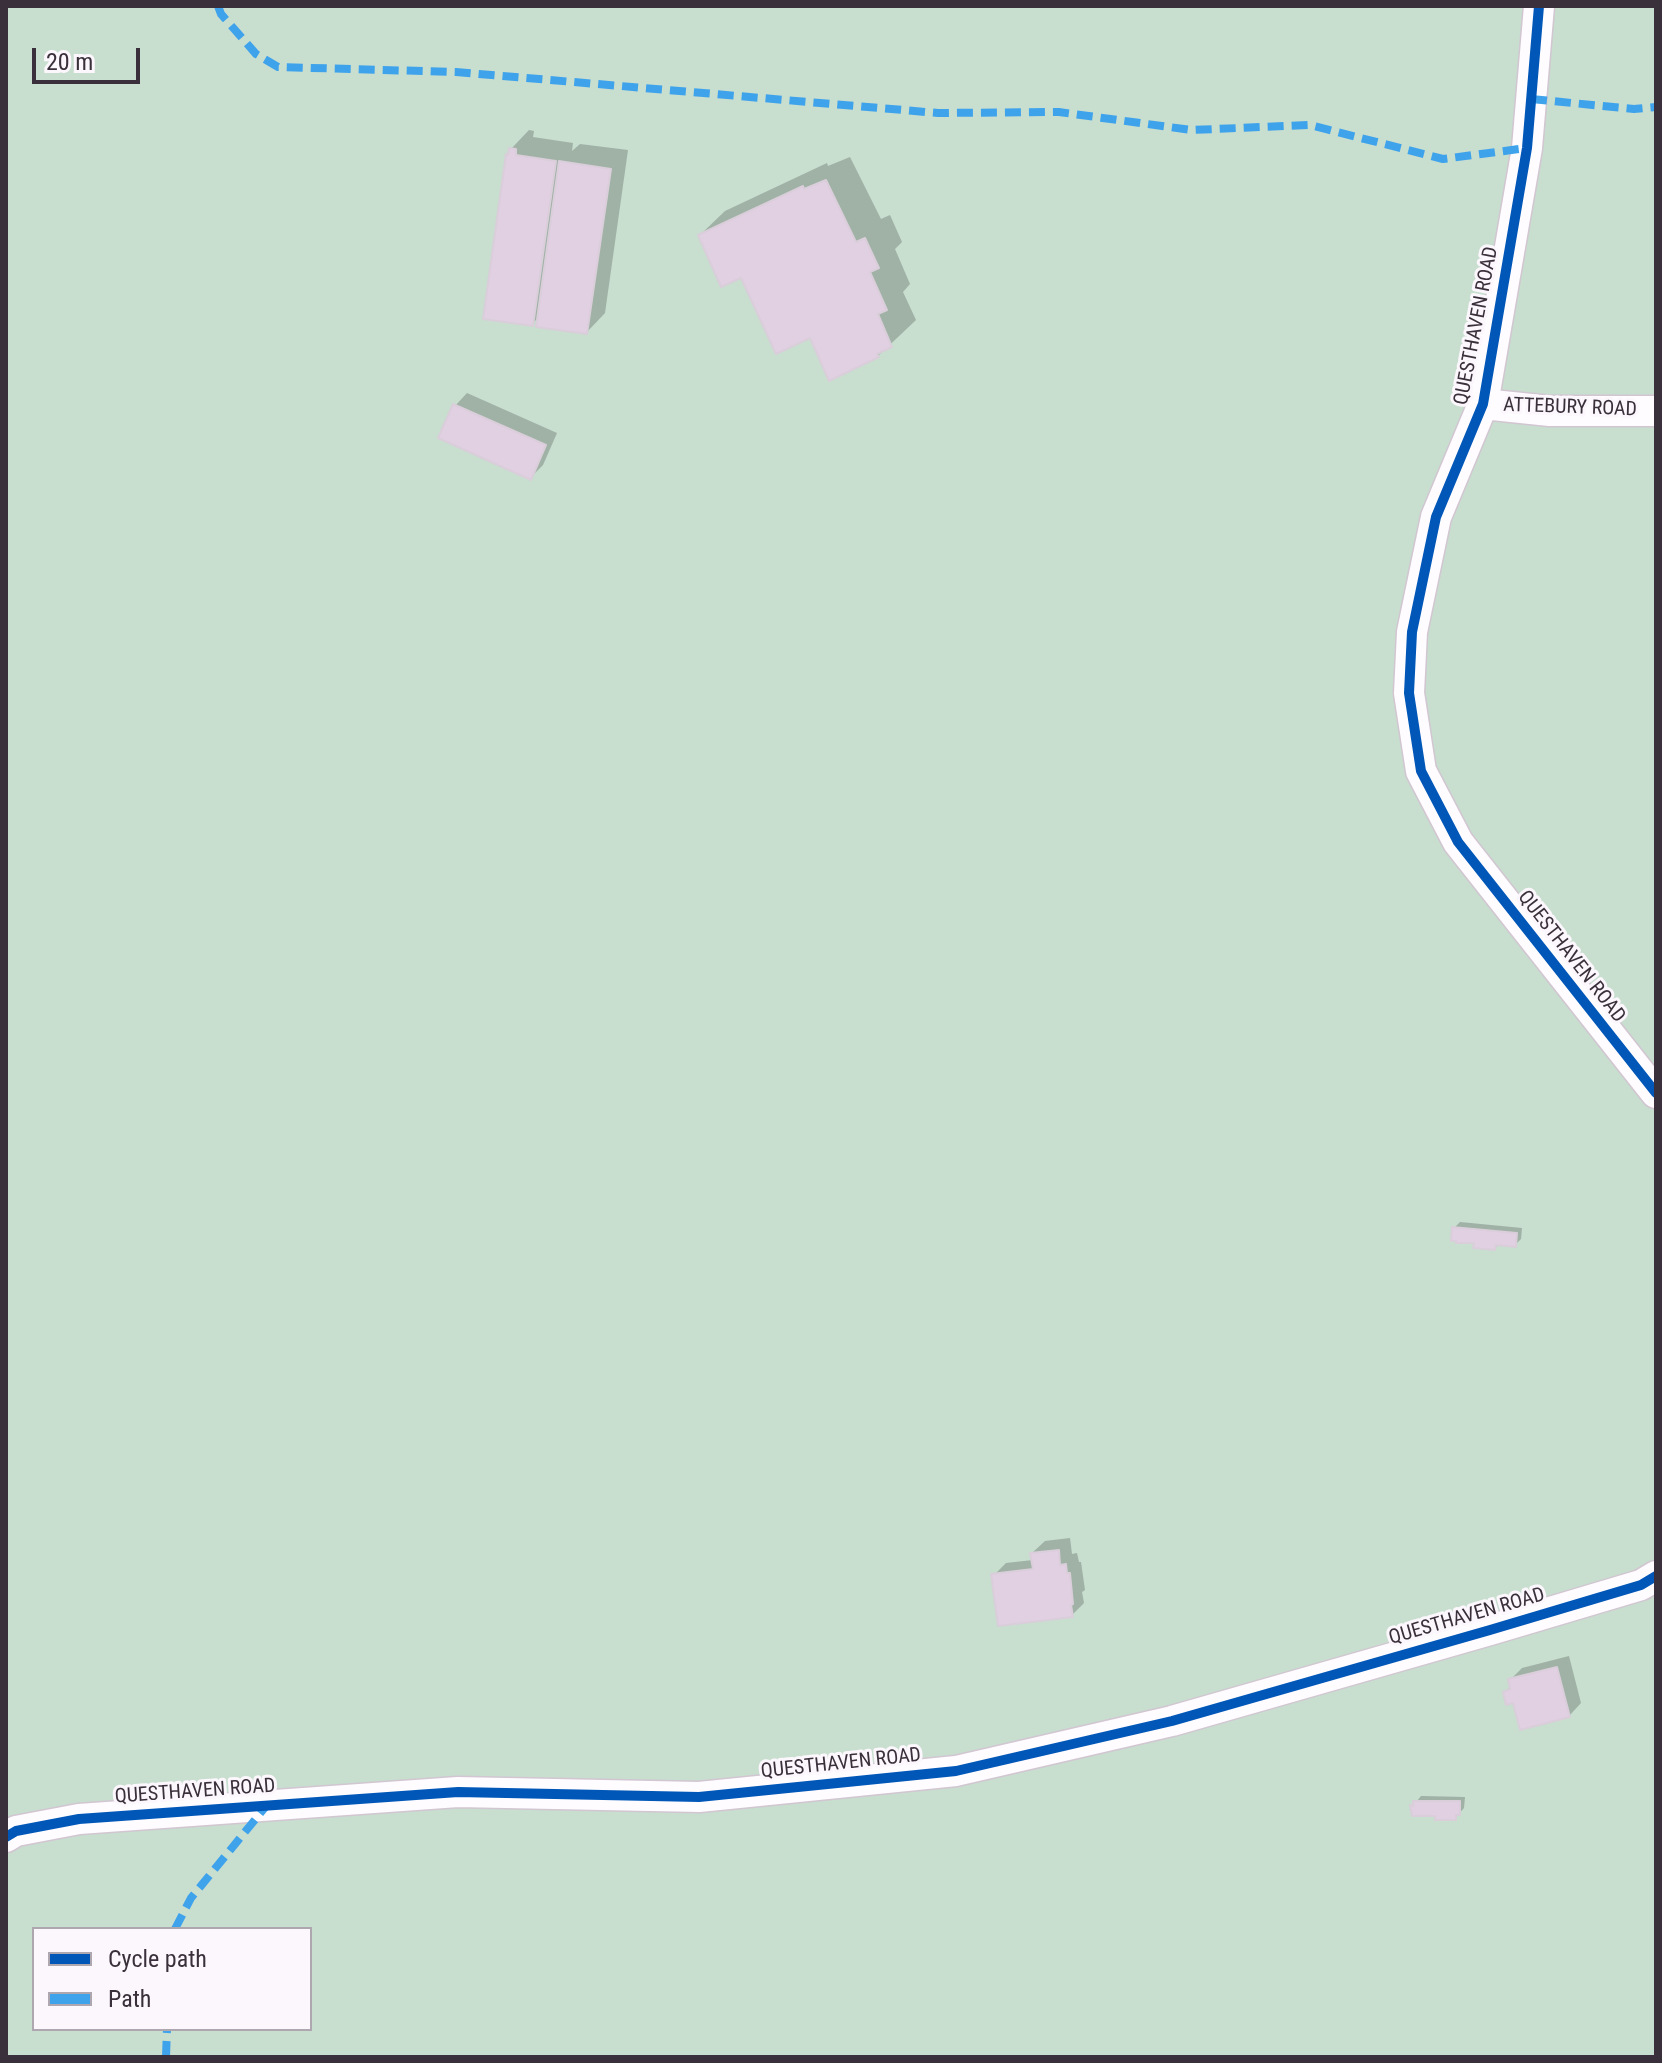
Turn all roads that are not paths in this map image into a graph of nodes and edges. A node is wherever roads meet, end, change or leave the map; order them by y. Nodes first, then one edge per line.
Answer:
1 (1539, 6) edge
2 (1483, 404) junction
3 (1656, 411) edge
4 (1656, 1093) edge
5 (1656, 1576) edge
6 (6, 1837) edge

1 - 2 street, QUESTHAVEN ROAD
2 - 3 street, ATTEBURY ROAD
2 - 4 street, QUESTHAVEN ROAD
5 - 6 street, QUESTHAVEN ROAD

